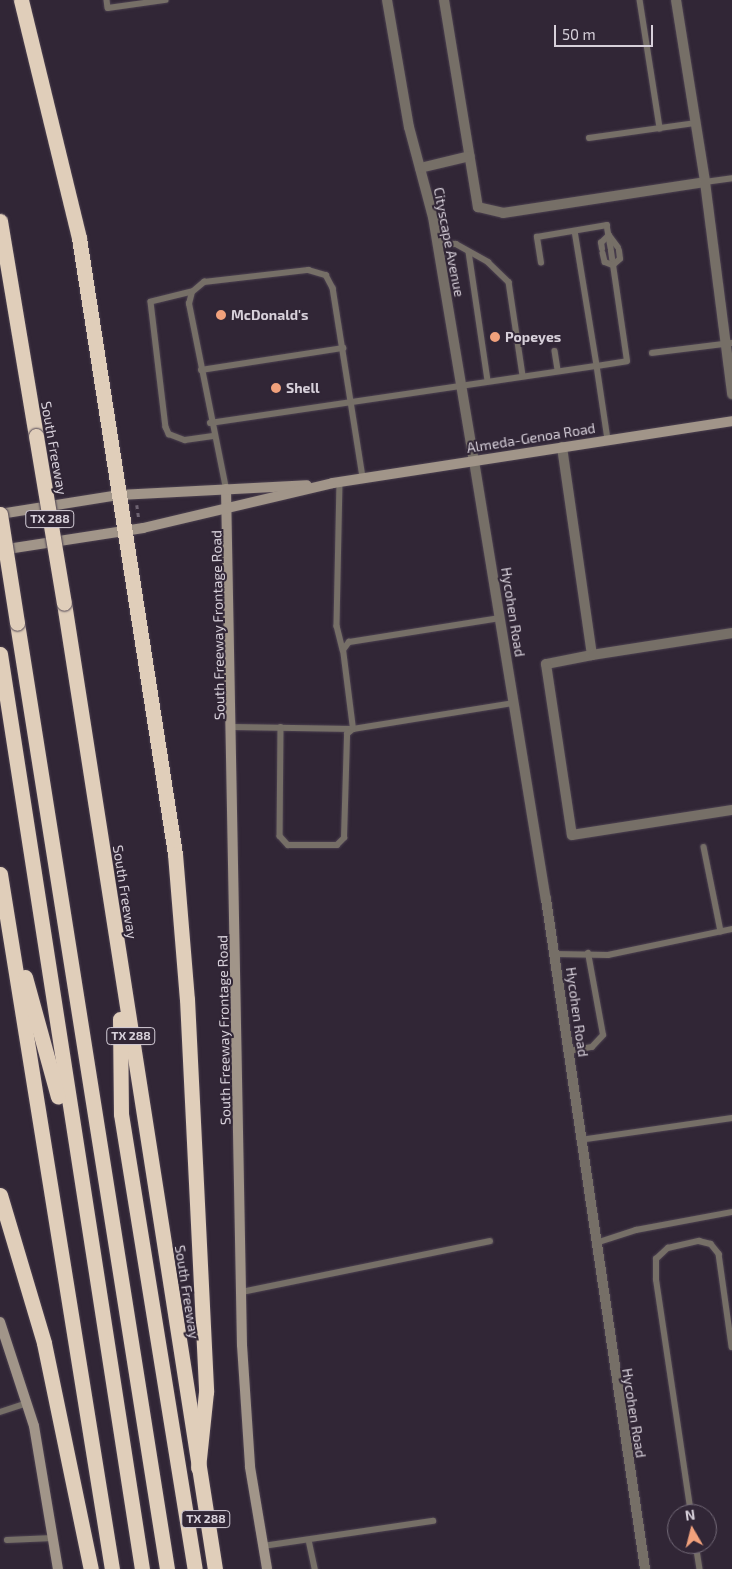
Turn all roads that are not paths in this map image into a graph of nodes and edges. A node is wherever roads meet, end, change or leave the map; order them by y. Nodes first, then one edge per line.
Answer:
1 (21, 0) edge
2 (107, 0) edge
3 (165, 0) edge
4 (387, 0) edge
5 (444, 0) edge
6 (640, 0) edge
7 (676, 0) edge
8 (696, 123) junction
9 (660, 128) junction
10 (589, 138) dead end
11 (470, 156) junction
12 (420, 168) junction
13 (732, 178) edge
14 (705, 182) junction
15 (0, 221) edge
16 (575, 231) junction
17 (609, 235) junction
18 (437, 243) junction
19 (469, 252) junction
20 (541, 263) dead end
21 (614, 265) junction
22 (192, 292) junction
23 (728, 343) edge
24 (343, 348) junction
25 (555, 351) dead end
26 (652, 353) dead end
27 (597, 366) junction
28 (201, 370) junction
29 (558, 371) junction
30 (523, 376) junction
31 (488, 381) junction
32 (461, 384) junction
33 (732, 394) edge
34 (351, 400) junction
35 (732, 421) edge
36 (210, 423) junction
37 (213, 436) junction
38 (608, 440) junction
39 (562, 447) junction
40 (474, 461) junction
41 (363, 478) junction
42 (337, 483) junction
43 (226, 489) junction
44 (119, 495) junction
45 (230, 508) junction
46 (0, 514) edge
47 (124, 532) junction
48 (0, 550) edge
49 (500, 618) junction
50 (732, 633) edge
51 (343, 650) junction
52 (0, 654) edge
53 (592, 655) junction
54 (514, 704) junction
55 (233, 726) junction
56 (281, 728) junction
57 (354, 728) junction
58 (732, 810) edge
59 (704, 847) dead end
60 (0, 874) edge
61 (5, 903) junction
62 (732, 929) edge
63 (721, 931) junction
64 (588, 953) junction
65 (555, 954) junction
66 (120, 965) junction
67 (569, 1051) junction
68 (732, 1118) edge
69 (580, 1140) junction
70 (78, 1169) junction
71 (0, 1195) edge
72 (732, 1212) edge
73 (490, 1241) dead end
74 (594, 1244) junction
75 (242, 1292) junction
76 (0, 1322) edge
77 (732, 1347) edge
78 (27, 1403) junction
79 (0, 1412) edge
80 (198, 1468) junction
81 (690, 1504) edge
82 (433, 1521) dead end
83 (53, 1538) junction
84 (7, 1540) dead end
85 (310, 1540) junction
86 (263, 1546) junction
87 (698, 1554) edge
88 (58, 1569) edge
89 (91, 1569) edge
90 (112, 1569) edge
91 (142, 1569) edge
92 (167, 1569) edge
93 (194, 1569) edge
94 (215, 1569) edge
95 (267, 1569) edge
96 (314, 1569) edge
97 (645, 1569) edge
98 (700, 1569) edge

1 - 44 highway
2 - 3 lane
4 - 12 street, Cityscape Avenue
5 - 11 street
6 - 9 lane
7 - 8 street
8 - 9 lane
8 - 14 street
9 - 10 lane
11 - 12 street
11 - 14 street
12 - 18 street, Cityscape Avenue
13 - 14 lane
14 - 23 street
15 - 66 highway, South Freeway / TX 288, bridge
16 - 17 lane
16 - 20 lane
16 - 27 lane
17 - 21 lane
17 - 21 lane
17 - 21 lane
18 - 19 lane
18 - 32 street, Cityscape Avenue
19 - 30 lane
19 - 31 lane
21 - 27 lane
22 - 24 lane
22 - 28 lane
22 - 37 lane
23 - 26 lane
23 - 33 street
24 - 28 lane
24 - 34 lane
25 - 29 lane
27 - 29 lane
27 - 38 lane
28 - 36 lane
29 - 30 lane
30 - 31 lane
31 - 32 lane
32 - 34 lane
32 - 40 street, Cityscape Avenue
34 - 36 lane
34 - 41 lane
35 - 38 main road, Almeda-Genoa Road
36 - 37 lane
37 - 43 lane
38 - 39 main road, Almeda-Genoa Road
39 - 40 main road, Almeda-Genoa Road
39 - 53 street
40 - 41 main road, Almeda-Genoa Road
40 - 49 street, Hycohen Road
41 - 42 main road, Almeda-Genoa Road
42 - 43 main road, Almeda-Genoa Road
42 - 45 main road, Almeda-Genoa Road
42 - 51 lane
43 - 44 main road, Almeda-Genoa Road
43 - 45 main road, South Freeway Frontage Road
44 - 46 main road, Almeda-Genoa Road
44 - 47 highway
45 - 47 main road, Almeda-Genoa Road
45 - 55 main road, South Freeway Frontage Road
46 - 92 highway, bridge
47 - 48 main road, Almeda-Genoa Road
47 - 80 highway
49 - 51 lane
49 - 54 street, Hycohen Road
50 - 53 street
51 - 57 lane
52 - 70 highway
53 - 58 street
54 - 57 lane
54 - 65 street, Hycohen Road
55 - 56 lane
55 - 75 main road, South Freeway Frontage Road
56 - 57 lane
56 - 57 lane
59 - 63 lane
60 - 61 highway
61 - 70 highway
61 - 90 highway
62 - 63 lane
63 - 64 lane
64 - 65 lane
64 - 67 lane
65 - 67 street, Hycohen Road
66 - 80 highway, South Freeway / TX 288
66 - 93 highway
67 - 69 street, Hycohen Road
68 - 69 lane
69 - 74 street, Hycohen Road
70 - 91 highway
71 - 89 highway
72 - 74 lane
73 - 75 lane
74 - 97 street, Hycohen Road
75 - 86 main road, South Freeway Frontage Road
76 - 78 main road
77 - 81 lane
78 - 79 lane
78 - 83 main road
80 - 94 highway, South Freeway / TX 288
82 - 85 lane
83 - 84 lane
83 - 88 main road
85 - 86 lane
85 - 96 lane
86 - 95 main road, South Freeway Frontage Road
87 - 98 lane

